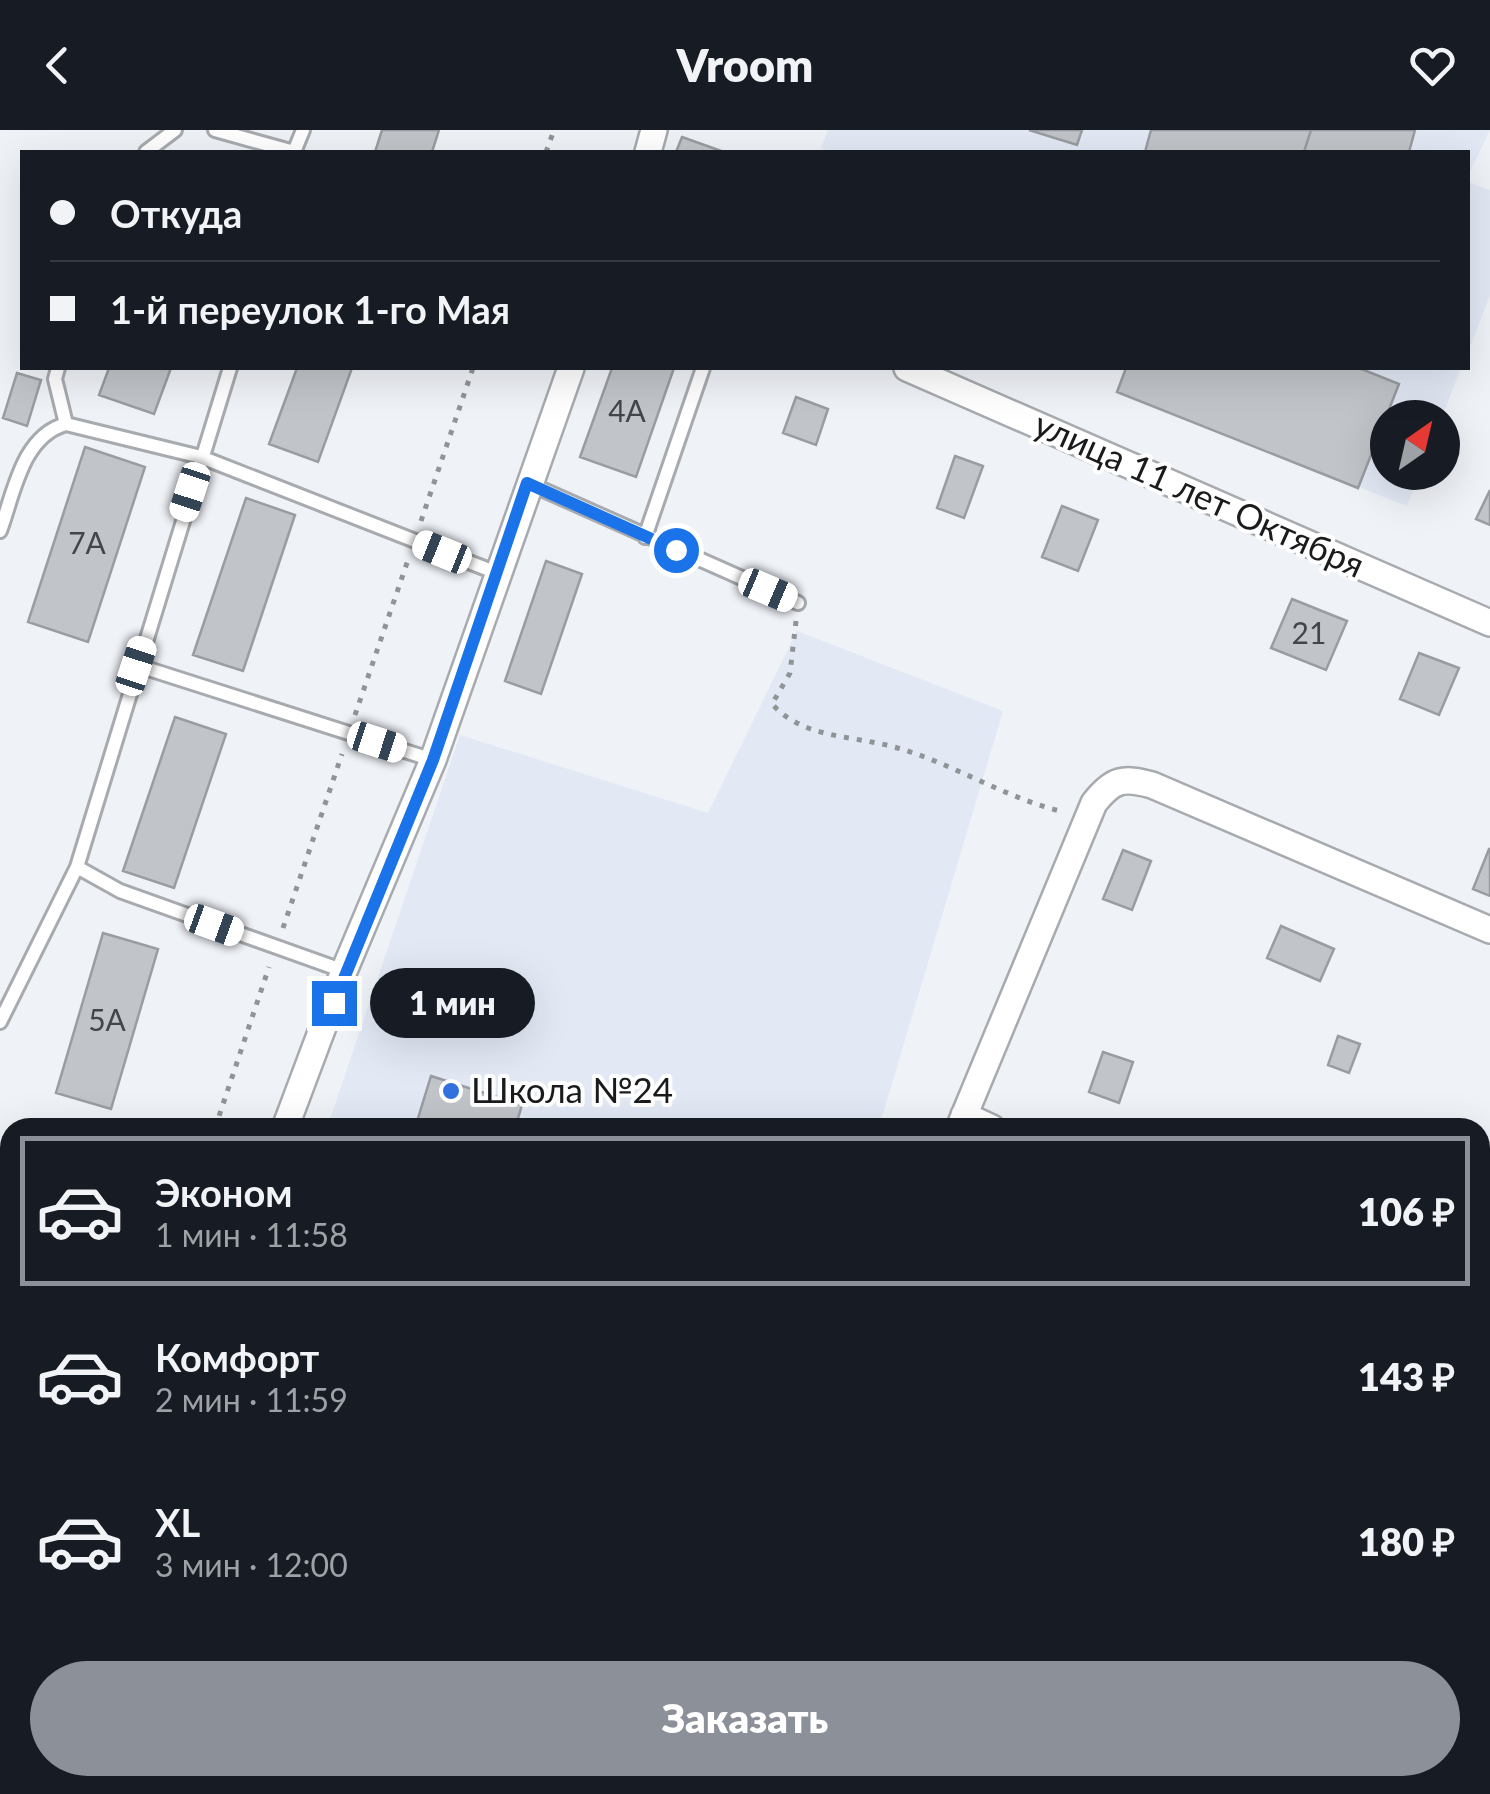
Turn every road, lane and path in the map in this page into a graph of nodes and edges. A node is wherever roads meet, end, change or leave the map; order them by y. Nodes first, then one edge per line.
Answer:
1 (175, 130) edge
2 (214, 130) edge
3 (149, 150) edge
4 (287, 150) edge
5 (57, 370) edge
6 (229, 370) edge
7 (570, 370) edge
8 (702, 370) edge
9 (912, 370) edge
10 (66, 424) junction
11 (201, 457) junction
12 (527, 483) junction
13 (0, 532) edge
14 (646, 537) junction
15 (497, 573) junction
16 (798, 603) joint
17 (1490, 622) edge
18 (136, 666) junction
19 (433, 760) junction
20 (1110, 783) junction
21 (77, 866) junction
22 (1490, 930) edge
23 (344, 971) junction
24 (0, 1022) edge
25 (289, 1118) edge
26 (963, 1118) edge

1 - 3 lane
2 - 4 lane
5 - 10 lane
6 - 11 lane
7 - 12 street
8 - 14 lane
9 - 17 street, улица 11 лет Октября
10 - 11 lane
10 - 13 lane
11 - 15 lane
11 - 18 lane
12 - 14 lane
12 - 15 street
14 - 16 lane
15 - 19 street
16 - 20 path
18 - 19 lane
18 - 21 lane
19 - 23 street
20 - 22 street
20 - 26 street
21 - 23 lane
21 - 24 lane
23 - 25 street

